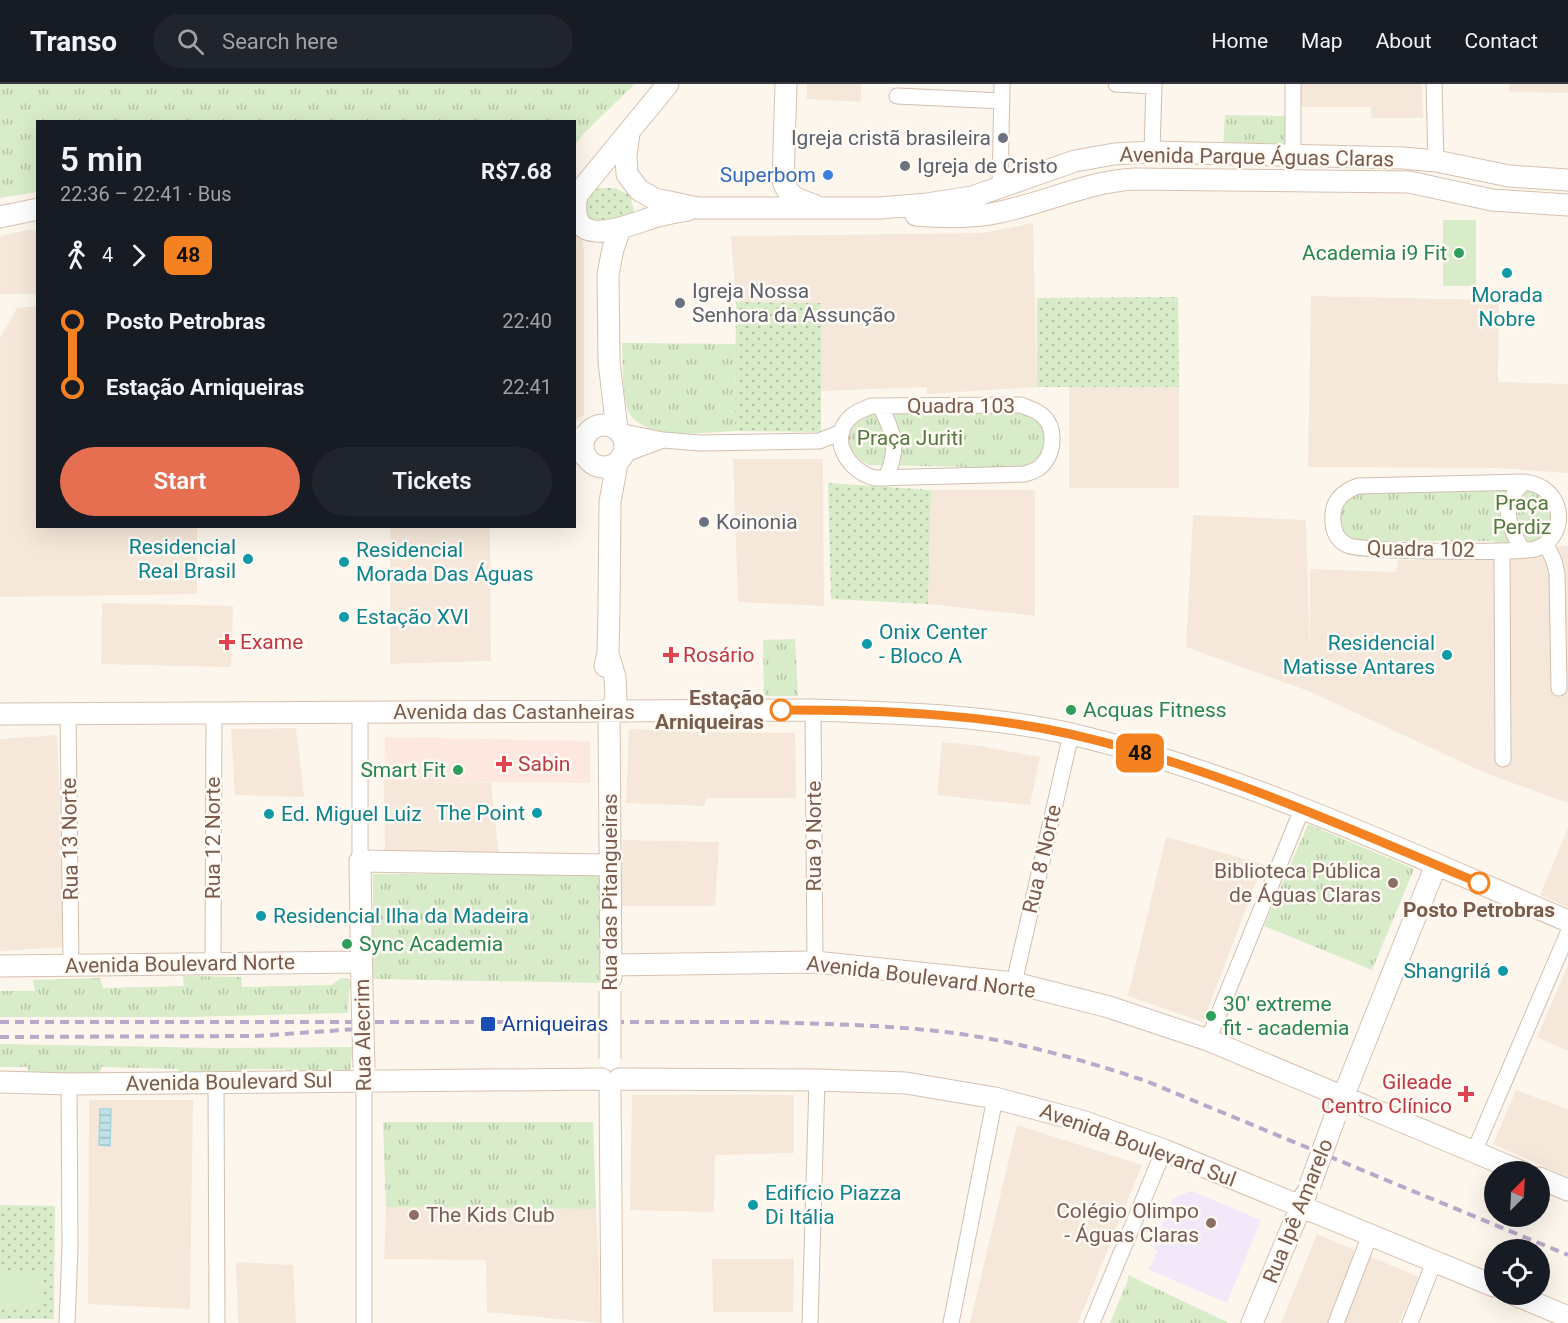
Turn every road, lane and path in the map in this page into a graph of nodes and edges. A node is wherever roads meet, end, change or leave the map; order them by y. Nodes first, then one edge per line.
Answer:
1 (668, 84) edge
2 (786, 84) edge
3 (1002, 84) edge
4 (1116, 84) edge
5 (1293, 84) edge
6 (1434, 84) edge
7 (1154, 85) edge
8 (897, 96) dead end
9 (1002, 101) junction
10 (629, 133) junction
11 (1152, 152) junction
12 (1210, 154) junction
13 (1293, 156) junction
14 (1436, 160) junction
15 (1211, 179) junction
16 (1568, 180) edge
17 (783, 181) junction
18 (1000, 187) junction
19 (576, 196) edge
20 (1568, 205) edge
21 (576, 207) edge
22 (698, 208) junction
23 (756, 208) junction
24 (880, 208) junction
25 (36, 209) edge
26 (826, 209) junction
27 (0, 217) edge
28 (581, 224) edge
29 (620, 229) junction
30 (608, 274) junction
31 (611, 390) junction
32 (880, 406) junction
33 (618, 430) junction
34 (842, 432) junction
35 (585, 433) edge
36 (663, 440) junction
37 (819, 441) junction
38 (842, 450) junction
39 (584, 458) edge
40 (620, 459) junction
41 (886, 478) junction
42 (1524, 482) junction
43 (610, 502) junction
44 (1566, 517) edge
45 (1546, 544) junction
46 (1502, 550) junction
47 (1523, 550) junction
48 (1560, 688) dead end
49 (813, 710) junction
50 (214, 712) junction
51 (360, 712) junction
52 (609, 712) junction
53 (69, 713) junction
54 (0, 714) edge
55 (1071, 734) junction
56 (1503, 759) dead end
57 (1302, 809) junction
58 (360, 861) junction
59 (609, 865) junction
60 (1436, 865) junction
61 (1568, 921) edge
62 (1568, 933) edge
63 (361, 962) junction
64 (815, 962) junction
65 (213, 964) junction
66 (71, 965) junction
67 (611, 965) junction
68 (0, 966) edge
69 (1014, 984) junction
70 (1208, 1040) junction
71 (364, 1074) junction
72 (610, 1075) junction
73 (817, 1080) junction
74 (0, 1082) edge
75 (216, 1082) junction
76 (69, 1083) junction
77 (1343, 1095) junction
78 (995, 1098) junction
79 (1164, 1150) junction
80 (1474, 1152) junction
81 (1496, 1161) edge
82 (1550, 1183) edge
83 (1568, 1190) edge
84 (1301, 1206) junction
85 (1370, 1235) junction
86 (1434, 1262) junction
87 (1484, 1282) edge
88 (1539, 1305) edge
89 (1568, 1317) edge
90 (67, 1323) edge
91 (217, 1323) edge
92 (364, 1323) edge
93 (612, 1323) edge
94 (810, 1323) edge
95 (951, 1323) edge
96 (1092, 1323) edge
97 (1252, 1323) edge
98 (1336, 1323) edge
99 (1410, 1323) edge

1 - 10 street
2 - 17 street
3 - 9 street
4 - 7 street
5 - 13 street
6 - 14 street
7 - 11 street
8 - 9 street
9 - 18 street
10 - 19 street
10 - 22 street, Avenida Parque Águas Claras
11 - 12 street, Avenida Parque Águas Claras
11 - 18 street, Avenida Parque Águas Claras
12 - 13 street, Avenida Parque Águas Claras
12 - 15 street
13 - 14 street, Avenida Parque Águas Claras
14 - 16 street, Avenida Parque Águas Claras
15 - 20 street, Avenida Parque Águas Claras
15 - 24 street, Avenida Parque Águas Claras
17 - 23 street
17 - 26 street
18 - 24 street, Avenida Parque Águas Claras
21 - 28 street
22 - 23 street, Avenida Parque Águas Claras
22 - 29 street, Avenida Parque Águas Claras
23 - 26 street, Avenida Parque Águas Claras
24 - 26 street, Avenida Parque Águas Claras
25 - 27 street
28 - 29 street, Avenida Parque Águas Claras
28 - 30 street
29 - 30 street
30 - 31 street
31 - 33 street
31 - 35 street
32 - 34 street, Quadra 103
32 - 41 street, Quadra 103
32 - 41 street, Quadra 103
33 - 35 street
33 - 36 street, Quadra 103
33 - 40 street
34 - 37 street, Quadra 103
34 - 38 street
35 - 39 street
36 - 37 street, Quadra 103
36 - 40 street, Quadra 103
37 - 38 street, Quadra 103
38 - 41 street, Quadra 103
39 - 40 street
39 - 43 street, Rua das Pitangueiras
40 - 43 street, Rua das Pitangueiras
42 - 44 street, Quadra 102
42 - 46 street, Quadra 102
42 - 47 street
43 - 52 street, Rua das Pitangueiras
44 - 45 street, Quadra 102
45 - 47 street, Quadra 102
45 - 48 street
46 - 47 street, Quadra 102
46 - 56 street
49 - 52 street, Avenida das Castanheiras
49 - 55 street, Avenida das Castanheiras
49 - 64 street, Rua 9 Norte
50 - 51 street, Avenida das Castanheiras
50 - 53 street, Avenida das Castanheiras
50 - 65 street, Rua 12 Norte
51 - 52 street, Avenida das Castanheiras
51 - 58 street, Rua Alecrim
52 - 59 street, Rua das Pitangueiras
53 - 54 street, Avenida das Castanheiras
53 - 66 street, Rua 13 Norte
55 - 57 street, Avenida das Castanheiras
55 - 69 street, Rua 8 Norte
57 - 60 street, Avenida das Castanheiras
57 - 70 street
58 - 59 street
58 - 63 street, Rua Alecrim
59 - 67 street, Rua das Pitangueiras
60 - 61 street, Avenida das Castanheiras
60 - 77 street, Rua Ipê Amarelo
62 - 80 street
63 - 65 street, Avenida Boulevard Norte
63 - 71 street, Rua Alecrim, bridge
64 - 67 street, Avenida Boulevard Norte
64 - 69 street, Avenida Boulevard Norte
65 - 66 street, Avenida Boulevard Norte
66 - 68 street, Avenida Boulevard Norte
67 - 72 street, Rua das Pitangueiras, bridge
69 - 70 street, Avenida Boulevard Norte
70 - 77 street, Avenida Boulevard Norte
71 - 72 street, Avenida Boulevard Sul
71 - 75 street, Avenida Boulevard Sul
71 - 92 street, Rua Alecrim
72 - 73 street, Avenida Boulevard Sul
72 - 93 street, Rua das Pitangueiras
73 - 78 street, Avenida Boulevard Sul
73 - 94 street
74 - 76 street, Avenida Boulevard Sul
75 - 76 street, Avenida Boulevard Sul
75 - 91 street
76 - 90 street
77 - 80 street, Avenida Boulevard Norte
77 - 84 street, Rua Ipê Amarelo, bridge
78 - 79 street, Avenida Boulevard Sul
78 - 95 street
79 - 84 street, Avenida Boulevard Sul
79 - 96 street
80 - 81 street, Avenida Boulevard Norte
82 - 83 street
84 - 85 street, Avenida Boulevard Sul
84 - 97 street, Rua Ipê Amarelo
85 - 86 street, Avenida Boulevard Sul
85 - 98 street
86 - 87 street, Avenida Boulevard Sul
86 - 99 street
88 - 89 street

